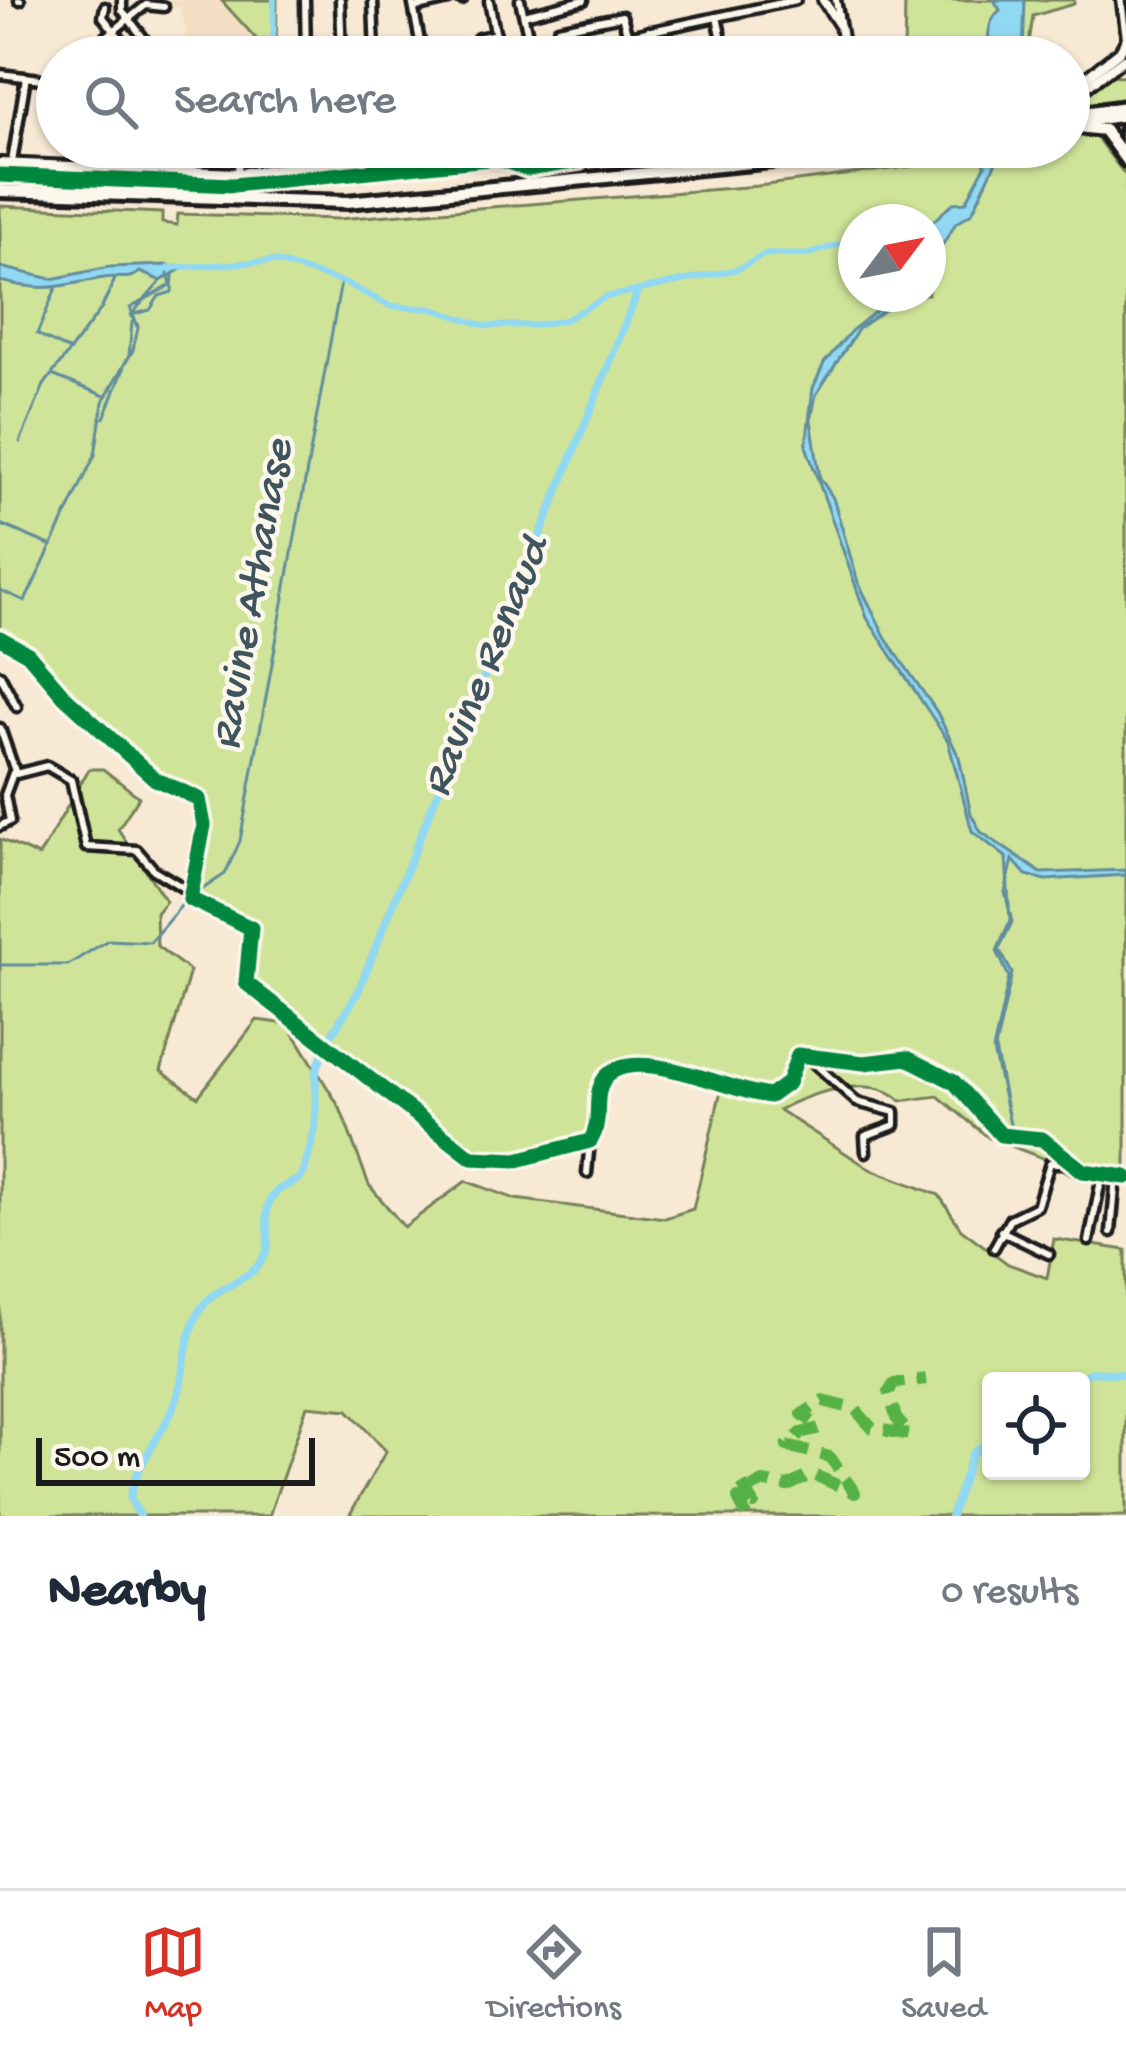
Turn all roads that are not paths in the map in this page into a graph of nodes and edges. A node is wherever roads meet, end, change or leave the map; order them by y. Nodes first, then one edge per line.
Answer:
1 (122, 0) edge
2 (305, 0) edge
3 (340, 0) edge
4 (373, 0) edge
5 (449, 0) edge
6 (520, 0) edge
7 (584, 0) edge
8 (796, 0) edge
9 (823, 0) edge
10 (836, 0) edge
11 (1124, 0) edge
12 (489, 1) edge
13 (413, 4) edge
14 (105, 7) dead end
15 (164, 7) dead end
16 (524, 15) junction
17 (717, 17) junction
18 (129, 20) junction
19 (840, 26) junction
20 (114, 31) junction
21 (648, 32) junction
22 (496, 34) joint
23 (108, 36) edge
24 (118, 36) edge
25 (142, 36) edge
26 (306, 36) edge
27 (341, 36) edge
28 (374, 36) edge
29 (419, 36) edge
30 (487, 36) edge
31 (528, 36) edge
32 (558, 36) edge
33 (628, 36) joint
34 (649, 36) edge
35 (721, 36) edge
36 (842, 36) edge
37 (1126, 39) edge
38 (1123, 57) edge
39 (0, 74) edge
40 (26, 77) junction
41 (36, 78) edge
42 (1090, 80) edge
43 (1126, 111) edge
44 (1090, 117) edge
45 (1090, 127) edge
46 (1126, 128) edge
47 (1126, 149) edge
48 (1126, 160) edge
49 (0, 163) edge
50 (11, 164) junction
51 (36, 165) edge
52 (89, 168) edge
53 (238, 168) edge
54 (277, 168) edge
55 (647, 168) edge
56 (700, 168) edge
57 (147, 171) joint
58 (238, 173) junction
59 (0, 188) edge
60 (0, 638) edge
61 (0, 665) edge
62 (0, 675) edge
63 (17, 707) dead end
64 (0, 728) edge
65 (5, 758) edge
66 (13, 771) junction
67 (3, 800) edge
68 (0, 826) edge
69 (190, 892) junction
70 (803, 1053) junction
71 (590, 1141) junction
72 (866, 1152) dead end
73 (1072, 1164) junction
74 (587, 1173) dead end
75 (1102, 1175) junction
76 (1121, 1177) edge
77 (1002, 1230) junction
78 (1111, 1232) dead end
79 (1089, 1241) dead end
80 (994, 1248) dead end
81 (1049, 1254) dead end

1 - 18 street
2 - 26 street
3 - 27 street
4 - 28 street
5 - 13 street
6 - 16 street
7 - 16 street
8 - 17 street
9 - 19 main road
10 - 19 street
11 - 37 street
12 - 22 street
13 - 29 street
14 - 20 street
15 - 18 street
16 - 31 street
17 - 21 street
17 - 35 street
18 - 20 street
18 - 25 street
19 - 36 main road
20 - 23 street
20 - 24 street
21 - 33 street
21 - 34 street
22 - 30 street
32 - 33 street
37 - 38 main road
38 - 42 main road
39 - 40 street
40 - 41 street
40 - 50 street
43 - 44 highway
45 - 48 highway
46 - 47 highway
49 - 50 main road
50 - 51 main road
52 - 57 main road
53 - 58 street
54 - 58 main road
55 - 59 highway
56 - 59 highway
57 - 58 main road
60 - 69 street
61 - 62 street
62 - 63 street
64 - 65 street
65 - 66 street
66 - 67 street
66 - 69 street
67 - 68 street
69 - 71 street
70 - 71 street
70 - 72 street
70 - 73 street
71 - 74 street
73 - 75 street
73 - 77 street
75 - 76 street
75 - 79 street
76 - 78 street
77 - 80 street
77 - 81 street

